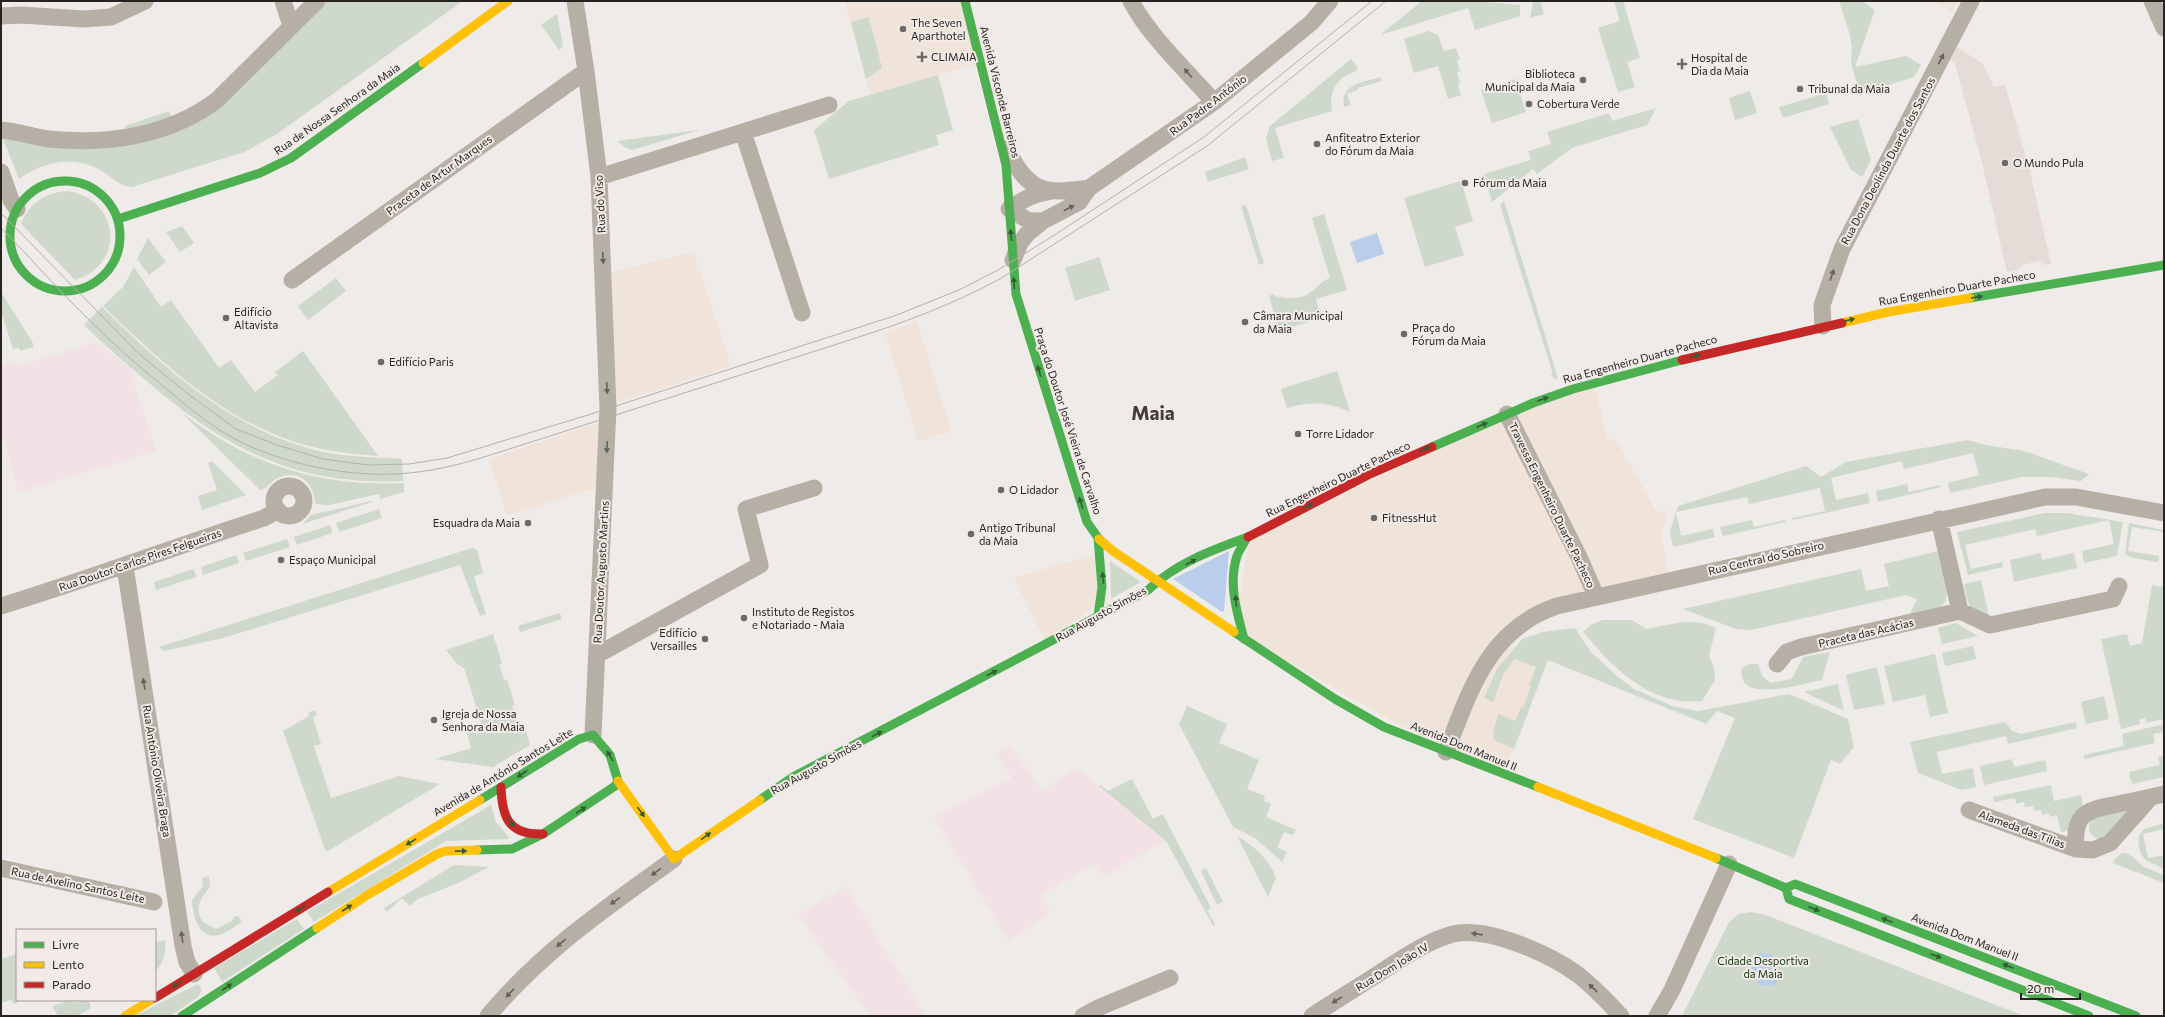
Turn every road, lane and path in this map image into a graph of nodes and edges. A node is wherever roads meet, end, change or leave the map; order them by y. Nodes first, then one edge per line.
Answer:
1 (145, 1) edge
2 (283, 1) edge
3 (317, 1) edge
4 (508, 1) edge
5 (574, 1) edge
6 (965, 1) edge
7 (1132, 1) edge
8 (1971, 1) edge
9 (2152, 1) edge
10 (1326, 7) edge
11 (1, 16) edge
12 (291, 26) junction
13 (2164, 28) edge
14 (586, 71) junction
15 (1214, 102) junction
16 (829, 105) dead end
17 (1, 130) edge
18 (743, 132) junction
19 (1001, 139) junction
20 (1, 172) edge
21 (599, 177) junction
22 (1089, 188) junction
23 (1052, 191) junction
24 (17, 209) junction
25 (1009, 209) junction
26 (118, 220) junction
27 (1043, 221) junction
28 (12, 253) junction
29 (1, 257) edge
30 (1013, 260) junction
31 (2164, 265) edge
32 (292, 280) dead end
33 (802, 313) dead end
34 (1823, 326) junction
35 (608, 408) joint
36 (1507, 414) junction
37 (814, 488) dead end
38 (278, 510) dead end
39 (2164, 513) edge
40 (1939, 519) junction
41 (1247, 537) junction
42 (1098, 538) junction
43 (125, 566) junction
44 (1156, 580) junction
45 (2119, 586) dead end
46 (1596, 596) junction
47 (1, 606) edge
48 (1960, 611) junction
49 (1098, 616) junction
50 (1244, 639) junction
51 (597, 655) junction
52 (1777, 664) dead end
53 (593, 736) junction
54 (1446, 752) junction
55 (618, 781) junction
56 (501, 787) junction
57 (2158, 796) edge
58 (1968, 810) dead end
59 (543, 834) junction
60 (2076, 849) junction
61 (674, 859) junction
62 (1729, 864) junction
63 (1, 868) edge
64 (1786, 888) junction
65 (154, 902) dead end
66 (1170, 978) dead end
67 (203, 979) junction
68 (211, 997) junction
69 (156, 998) edge
70 (149, 1001) edge
71 (125, 1016) edge
72 (182, 1016) edge
73 (488, 1016) edge
74 (1083, 1016) edge
75 (1312, 1016) edge
76 (1621, 1016) edge
77 (1657, 1016) edge
78 (2089, 1016) edge
79 (2136, 1016) edge

1 - 11 street
2 - 12 street
3 - 12 street
4 - 26 main road, Rua de Nossa Senhora da Maia
5 - 14 street, Rua do Viso
6 - 19 main road, Avenida Visconde Barreiros
15 -> 7 street
34 -> 8 street, Rua Dona Deolínda Duarte dos Santos
9 - 13 street
10 - 15 street, Rua Padre António
12 - 17 street
14 - 21 street, Rua do Viso
14 - 32 street, Praceta de Artur Marques
15 - 22 street, Rua Padre António
16 - 18 street
18 - 21 street
18 - 33 street
19 - 23 street, Rua Padre António
19 - 25 main road, Avenida Visconde Barreiros
20 - 24 street
21 -> 35 street, Rua do Viso
22 - 23 street, Rua Padre António
27 -> 22 street, Rua Padre António
23 - 25 street, Rua Padre António
24 - 26 main road
24 - 28 main road
25 - 27 street
30 -> 25 main road, Avenida Visconde Barreiros
26 - 28 main road
27 - 30 street, Rua Padre António
28 - 29 main road
42 -> 30 main road, Praça do Doutor José Vieira de Carvalho
34 -> 31 main road, Rua Engenheiro Duarte Pacheco
36 -> 34 main road, Rua Engenheiro Duarte Pacheco
35 -> 51 street, Rua Doutor Augusto Martins
41 -> 36 main road, Rua Engenheiro Duarte Pacheco
36 - 46 street, Travessa Engenheiro Duarte Pacheco
37 - 51 street
38 - 43 street, Rua Doutor Carlos Pires Felgueiras
39 - 40 street, Rua Central do Sobreiro
40 - 46 street, Rua Central do Sobreiro
40 - 48 street
44 -> 41 main road, Rua Engenheiro Duarte Pacheco
50 -> 41 main road
42 - 44 main road, Praça do Doutor José Vieira de Carvalho
49 -> 42 main road
43 - 47 street, Rua Doutor Carlos Pires Felgueiras
67 -> 43 street, Rua António Oliveira Braga
44 - 49 main road, Rua Augusto Simões
44 - 50 main road, Avenida Dom Manuel II
45 - 48 street
46 - 54 street, Rua Central do Sobreiro
48 - 52 street, Praceta das Acácias
61 -> 49 main road, Rua Augusto Simões
50 - 54 main road, Avenida Dom Manuel II
51 - 53 street, Rua Doutor Augusto Martins
55 -> 53 main road
53 -> 56 main road, Avenida de António Santos Leite
54 - 62 main road, Avenida Dom Manuel II
59 -> 55 main road
55 -> 61 main road
56 -> 59 main road
56 -> 67 main road, Avenida de António Santos Leite
57 - 60 street, Alameda das Tílias
57 - 60 street, Alameda das Tílias
58 - 60 street, Alameda das Tílias
68 -> 59 main road
61 -> 73 street, Rua Augusto Simões
62 - 64 main road, Avenida Dom Manuel II
62 - 77 street
63 - 65 street, Rua de Avelino Santos Leite
64 -> 78 main road
79 -> 64 main road, Avenida Dom Manuel II
66 - 74 street
67 - 68 main road
67 -> 69 main road, Avenida de António Santos Leite
68 - 72 main road
70 - 71 main road
76 -> 75 street, Rua Dom João IV

